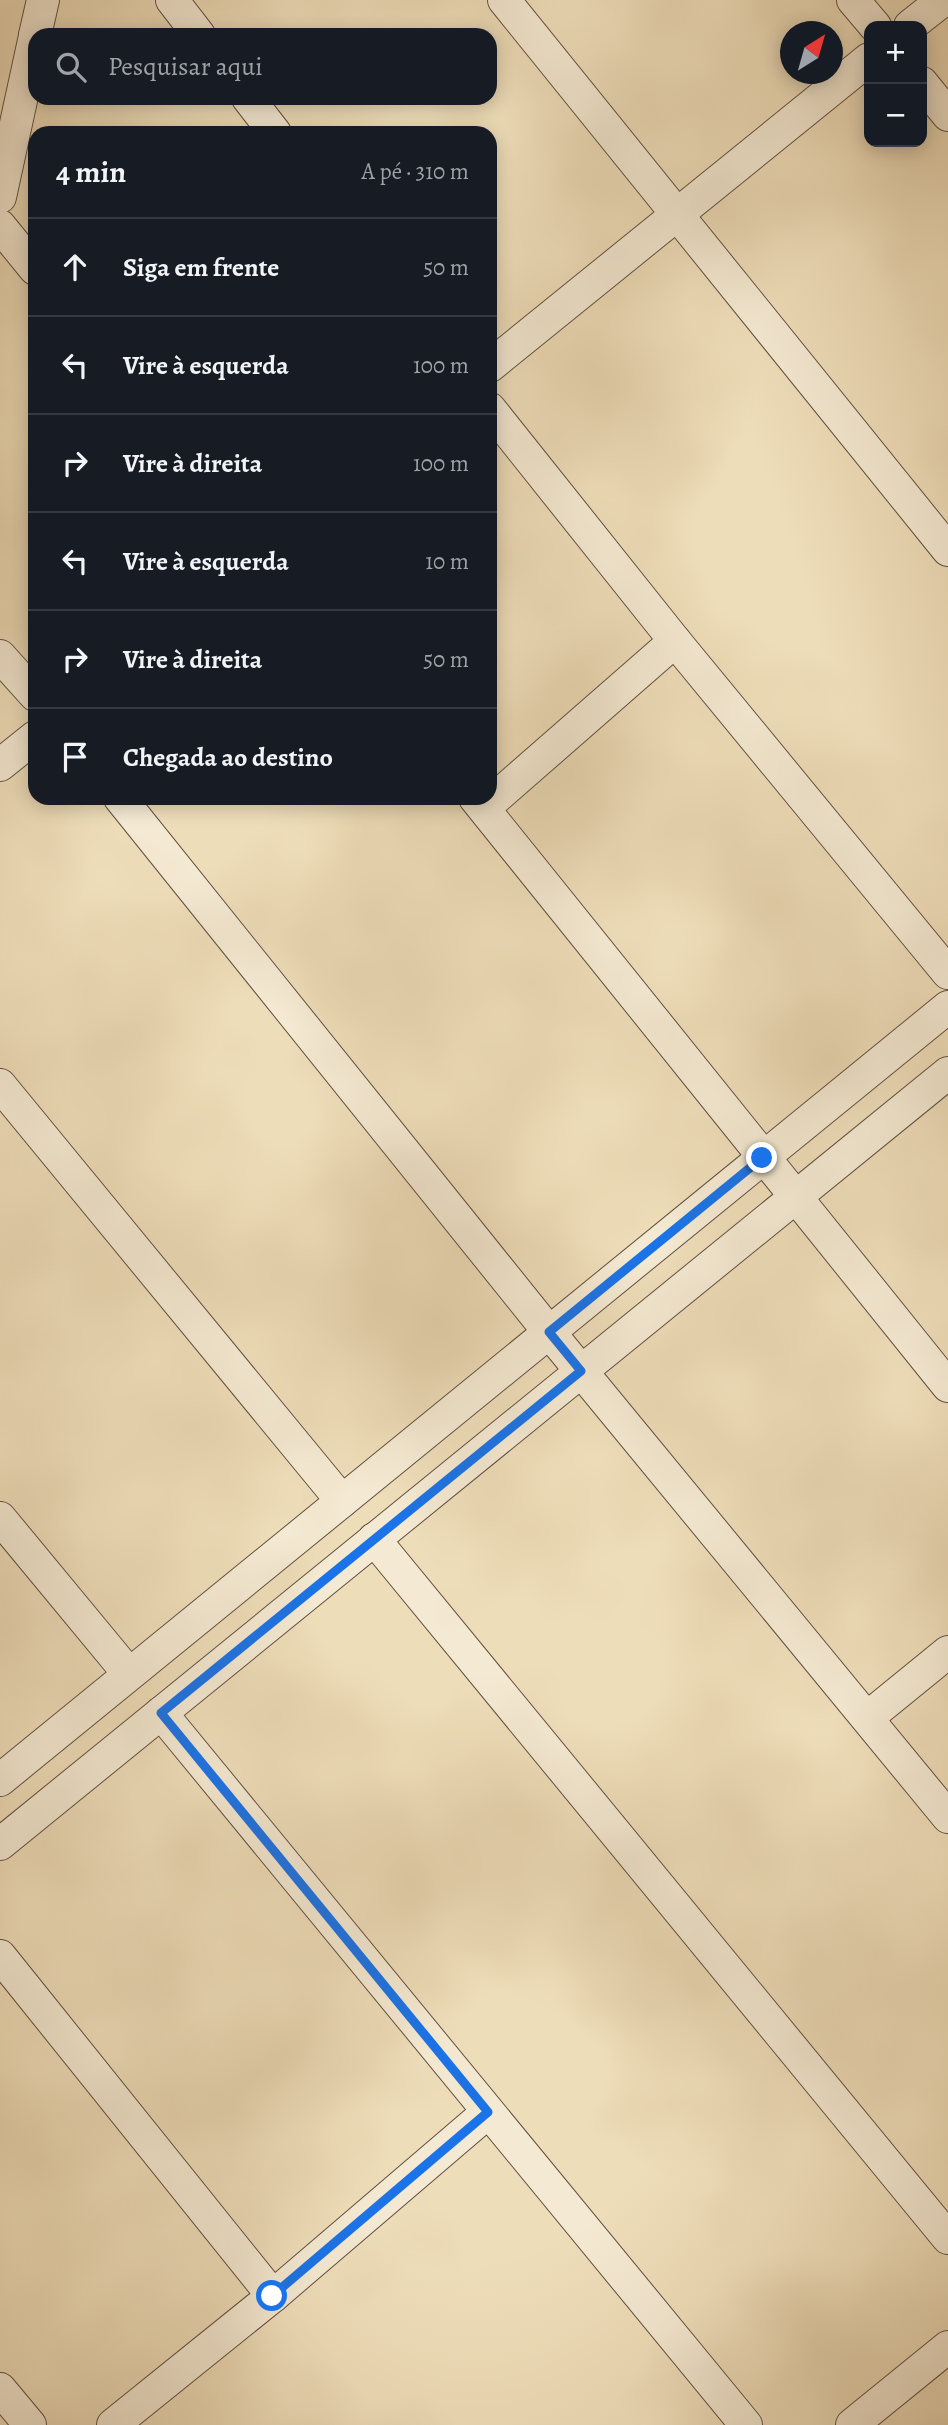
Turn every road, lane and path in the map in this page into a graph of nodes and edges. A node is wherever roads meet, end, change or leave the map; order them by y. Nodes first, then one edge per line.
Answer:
1 (43, 0) edge
2 (172, 0) edge
3 (504, 0) edge
4 (853, 0) edge
5 (943, 0) edge
6 (871, 21) edge
7 (916, 21) edge
8 (37, 28) edge
9 (194, 28) edge
10 (864, 63) edge
11 (28, 67) edge
12 (923, 84) edge
13 (253, 105) edge
14 (948, 115) edge
15 (270, 126) edge
16 (0, 197) edge
17 (678, 214) junction
18 (0, 226) edge
19 (28, 260) edge
20 (497, 360) edge
21 (497, 418) edge
22 (948, 550) edge
23 (675, 641) junction
24 (0, 656) edge
25 (28, 687) edge
26 (28, 743) edge
27 (0, 765) edge
28 (497, 789) edge
29 (126, 805) edge
30 (482, 805) edge
31 (948, 973) edge
32 (948, 1007) edge
33 (948, 1073) edge
34 (0, 1085) edge
35 (762, 1158) junction
36 (795, 1198) junction
37 (549, 1332) junction
38 (581, 1371) junction
39 (948, 1386) edge
40 (342, 1501) junction
41 (0, 1518) edge
42 (374, 1539) junction
43 (948, 1652) edge
44 (129, 1674) junction
45 (161, 1713) junction
46 (867, 1718) junction
47 (0, 1780) edge
48 (948, 1816) edge
49 (0, 1844) edge
50 (0, 1956) edge
51 (488, 2112) junction
52 (948, 2238) edge
53 (272, 2296) junction
54 (948, 2347) edge
55 (0, 2389) edge
56 (30, 2425) edge
57 (113, 2425) edge
58 (746, 2425) edge
59 (852, 2425) edge

1 - 8 street
2 - 9 street
3 - 17 street
4 - 6 street
5 - 7 street
10 - 17 street
11 - 16 street
12 - 14 street
13 - 15 street
17 - 20 street
17 - 22 street
18 - 19 street
21 - 23 street
23 - 28 street
23 - 31 street
24 - 25 street
26 - 27 street
29 - 37 street
30 - 35 street
32 - 35 street
33 - 36 street
34 - 40 street
35 - 36 street
35 - 37 street
36 - 38 street
36 - 39 street
37 - 38 street
37 - 40 street
38 - 42 street
38 - 46 street
40 - 44 street
41 - 44 street
42 - 45 street
42 - 52 street
43 - 46 street
44 - 47 street
45 - 49 street
45 - 51 street
46 - 48 street
50 - 53 street
51 - 53 street
51 - 58 street
53 - 57 street
54 - 59 street
55 - 56 street

